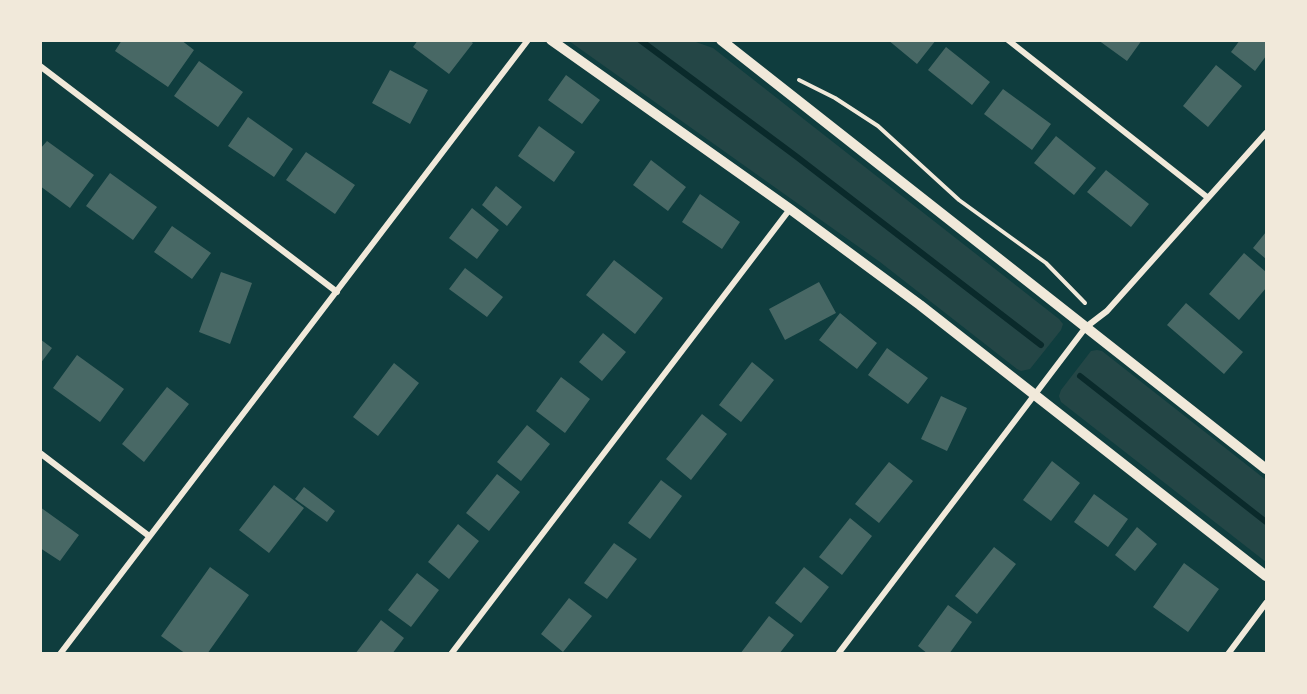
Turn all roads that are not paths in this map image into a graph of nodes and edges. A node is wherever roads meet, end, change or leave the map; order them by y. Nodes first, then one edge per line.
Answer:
1 (528, 40) edge
2 (551, 40) edge
3 (721, 40) edge
4 (1008, 40) edge
5 (40, 66) edge
6 (1266, 133) edge
7 (1207, 197) junction
8 (790, 209) junction
9 (337, 292) junction
10 (1086, 327) junction
11 (1034, 394) junction
12 (40, 453) edge
13 (1266, 469) edge
14 (149, 536) junction
15 (1266, 576) edge
16 (1266, 603) edge
17 (60, 654) edge
18 (451, 654) edge
19 (838, 654) edge
20 (1228, 654) edge

1 - 9 street
2 - 8 street
3 - 10 street
4 - 7 street
5 - 9 street
6 - 7 street
7 - 10 street
8 - 11 street
8 - 18 street
9 - 14 street
10 - 11 street
10 - 13 street
11 - 15 street
11 - 19 street
12 - 14 street
14 - 17 street
16 - 20 street

